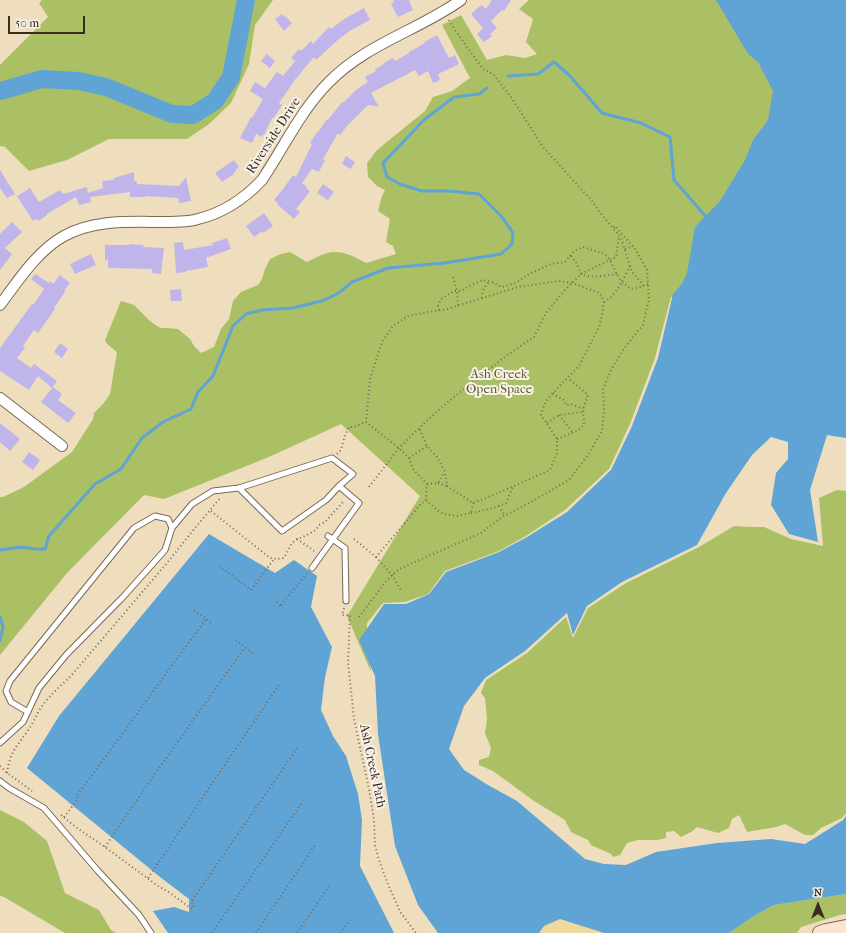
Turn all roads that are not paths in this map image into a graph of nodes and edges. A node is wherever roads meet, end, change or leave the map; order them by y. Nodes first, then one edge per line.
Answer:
1 (461, 0) edge
2 (0, 305) edge
3 (0, 398) edge
4 (62, 446) dead end
5 (339, 486) junction
6 (238, 488) junction
7 (172, 528) junction
8 (328, 536) dead end
9 (333, 539) junction
10 (312, 568) road end
11 (346, 601) road end
12 (28, 712) junction
13 (0, 743) edge
14 (0, 781) edge
15 (846, 927) edge
16 (151, 933) edge
17 (820, 933) edge

1 - 2 street, Riverside Drive
3 - 4 street
5 - 6 lane
5 - 6 lane
5 - 9 lane
6 - 7 lane
7 - 12 lane
7 - 12 lane
8 - 9 lane
9 - 10 lane
9 - 11 lane
12 - 13 lane
14 - 16 lane
15 - 17 street

